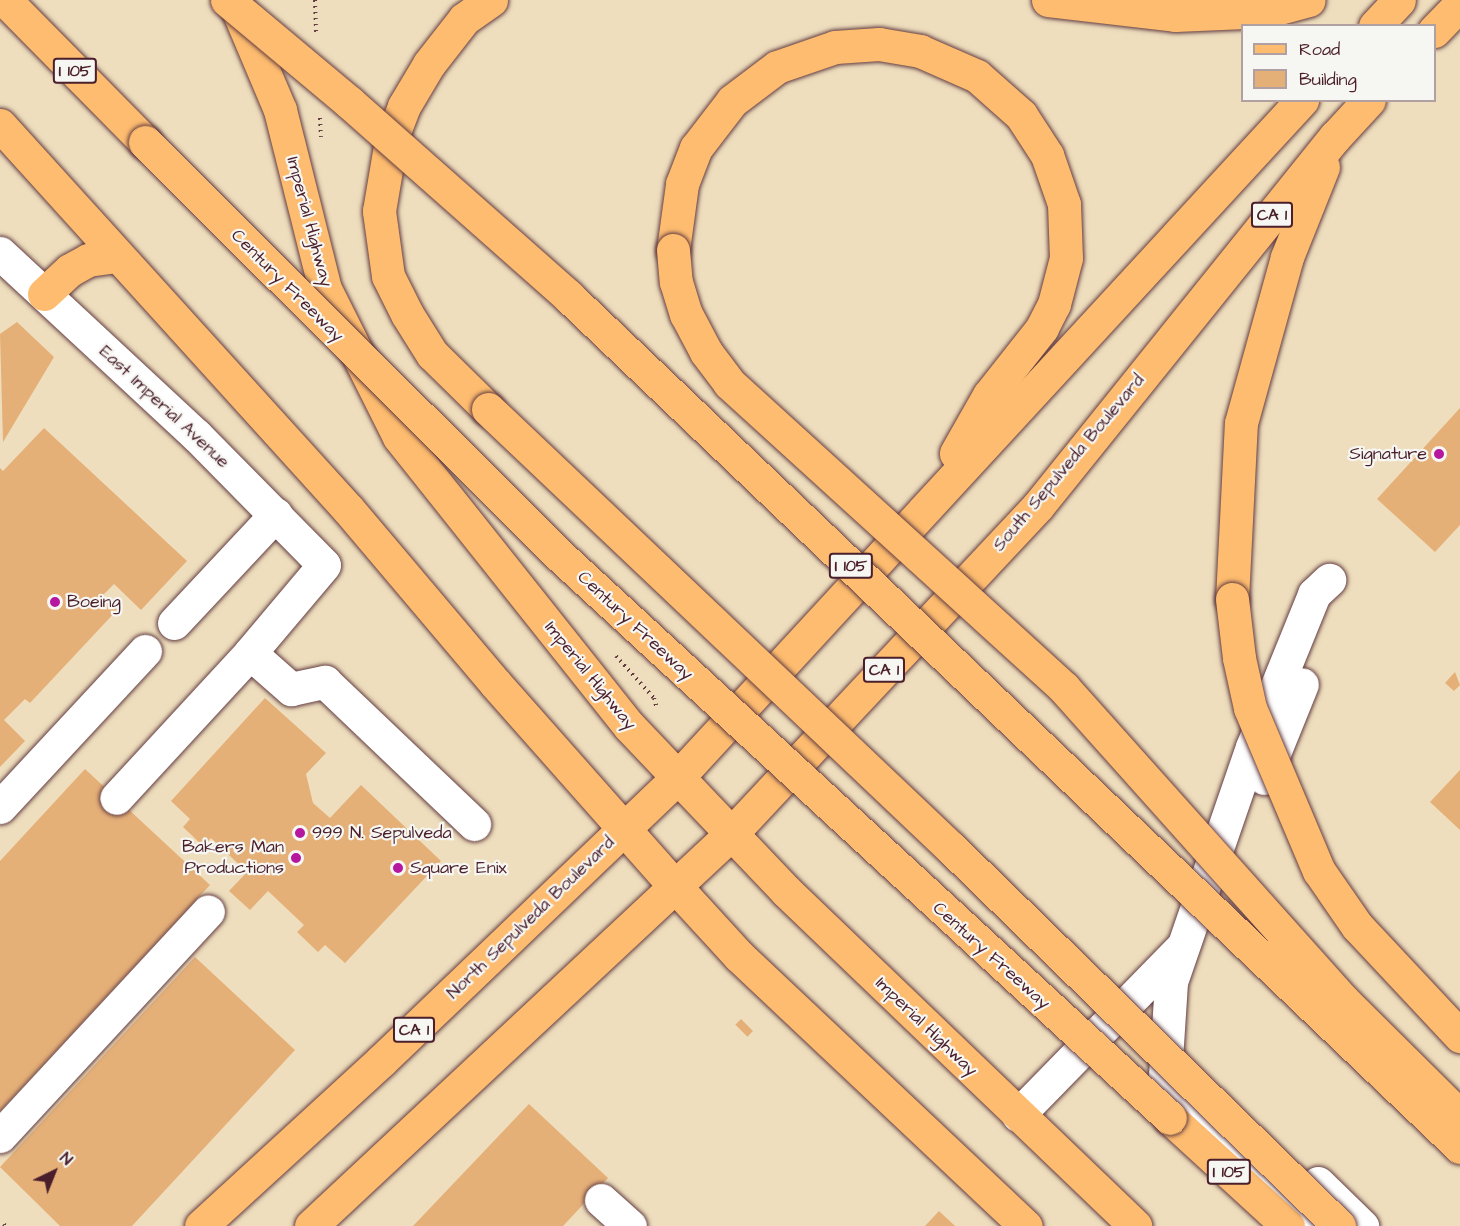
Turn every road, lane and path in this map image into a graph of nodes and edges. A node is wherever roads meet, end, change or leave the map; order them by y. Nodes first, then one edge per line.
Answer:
1 (5, 0) edge
2 (227, 0) edge
3 (234, 0) edge
4 (491, 0) edge
5 (1048, 0) edge
6 (1309, 0) edge
7 (1399, 0) edge
8 (1460, 4) edge
9 (1377, 24) edge
10 (1436, 29) edge
11 (1300, 102) edge
12 (1367, 102) edge
13 (0, 125) edge
14 (1335, 137) junction
15 (0, 253) edge
16 (117, 256) junction
17 (44, 294) junction
18 (929, 501) junction
19 (276, 514) junction
20 (174, 623) dead end
21 (145, 651) dead end
22 (250, 653) junction
23 (678, 777) junction
24 (116, 798) dead end
25 (0, 807) edge
26 (474, 824) dead end
27 (624, 830) junction
28 (731, 834) junction
29 (674, 885) junction
30 (208, 911) dead end
31 (1190, 932) junction
32 (1170, 1021) junction
33 (1460, 1036) edge
34 (1018, 1115) junction
35 (1460, 1116) edge
36 (0, 1137) edge
37 (1460, 1147) edge
38 (601, 1200) dead end
39 (201, 1226) edge
40 (311, 1226) edge
41 (630, 1226) edge
42 (1026, 1226) edge
43 (1135, 1226) edge
44 (1288, 1226) edge
45 (1313, 1226) edge
46 (1339, 1226) edge
47 (1362, 1226) edge

1 - 44 main road, Century Freeway / I 105, bridge
2 - 37 main road, I 105, bridge
3 - 23 main road, Imperial Highway
4 - 46 main road, bridge
5 - 6 main road
7 - 9 main road
8 - 10 main road
11 - 18 main road, CA 1
12 - 14 main road, South Sepulveda Boulevard / CA 1
13 - 16 main road
14 - 28 main road, South Sepulveda Boulevard / CA 1
14 - 33 main road, bridge
15 - 17 street, East Imperial Avenue
16 - 17 main road
16 - 27 main road
17 - 19 street, East Imperial Avenue
18 - 23 main road, CA 1
18 - 35 main road, bridge
19 - 20 street
19 - 22 street, East Imperial Avenue
21 - 25 street
22 - 24 street
22 - 26 street
23 - 27 main road, CA 1
23 - 28 main road, Imperial Highway
27 - 29 main road
27 - 39 main road, North Sepulveda Boulevard / CA 1
28 - 29 main road, South Sepulveda Boulevard / CA 1
28 - 34 main road, Imperial Highway
29 - 40 main road, CA 1
29 - 42 main road
30 - 36 street
31 - 31 street
31 - 32 street
31 - 34 street
32 - 45 street
32 - 47 street
34 - 43 main road, Imperial Highway
38 - 41 street

